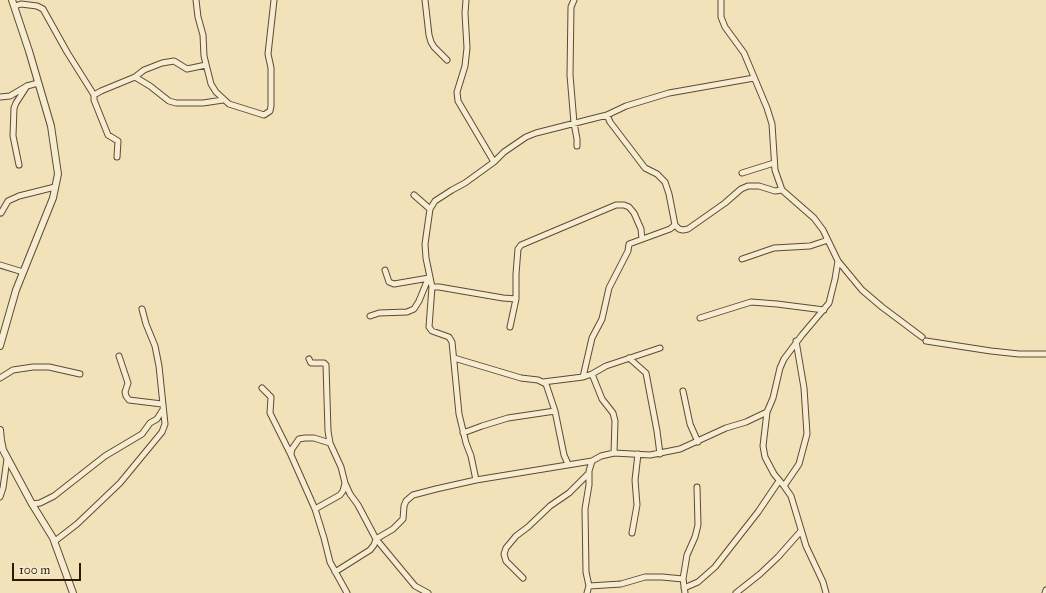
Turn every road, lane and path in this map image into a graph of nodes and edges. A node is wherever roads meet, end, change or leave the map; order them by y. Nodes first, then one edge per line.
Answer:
1 (196, 0) edge
2 (274, 0) edge
3 (425, 0) edge
4 (466, 0) edge
5 (574, 0) edge
6 (721, 0) edge
7 (14, 3) edge
8 (447, 60) dead end
9 (206, 65) junction
10 (135, 77) junction
11 (754, 78) junction
12 (38, 83) junction
13 (27, 86) junction
14 (94, 95) junction
15 (0, 97) edge
16 (223, 100) junction
17 (607, 115) junction
18 (574, 123) junction
19 (577, 146) dead end
20 (117, 157) dead end
21 (494, 162) junction
22 (774, 164) junction
23 (19, 165) dead end
24 (742, 173) dead end
25 (55, 187) junction
26 (782, 190) junction
27 (414, 195) dead end
28 (430, 209) junction
29 (1, 213) dead end
30 (675, 225) junction
31 (642, 239) junction
32 (828, 239) junction
33 (742, 259) dead end
34 (838, 260) junction
35 (0, 265) edge
36 (385, 270) dead end
37 (23, 272) junction
38 (429, 278) junction
39 (432, 287) junction
40 (516, 299) junction
41 (142, 309) dead end
42 (824, 310) junction
43 (370, 316) dead end
44 (700, 318) dead end
45 (510, 327) dead end
46 (796, 341) junction
47 (0, 343) edge
48 (0, 346) edge
49 (660, 348) dead end
50 (1046, 354) edge
51 (119, 356) dead end
52 (454, 358) junction
53 (629, 358) junction
54 (309, 359) dead end
55 (80, 374) dead end
56 (592, 374) junction
57 (583, 377) junction
58 (0, 378) edge
59 (543, 382) junction
60 (262, 388) dead end
61 (683, 391) dead end
62 (162, 407) junction
63 (554, 411) junction
64 (767, 412) junction
65 (0, 431) edge
66 (463, 433) junction
67 (698, 442) junction
68 (330, 443) junction
69 (3, 450) junction
70 (614, 453) junction
71 (638, 454) junction
72 (660, 454) junction
73 (291, 455) junction
74 (0, 456) edge
75 (7, 459) junction
76 (592, 461) junction
77 (568, 464) junction
78 (588, 474) junction
79 (476, 480) junction
80 (779, 481) junction
81 (345, 483) junction
82 (784, 486) junction
83 (697, 487) dead end
84 (0, 497) edge
85 (32, 504) junction
86 (314, 509) junction
87 (801, 531) junction
88 (632, 533) dead end
89 (376, 539) junction
90 (55, 541) junction
91 (335, 572) junction
92 (523, 578) dead end
93 (683, 579) junction
94 (588, 586) junction
95 (1046, 590) edge
96 (684, 591) edge
97 (73, 593) edge
98 (347, 593) edge
99 (428, 593) edge
100 (587, 593) edge
101 (736, 593) edge
102 (826, 593) edge
103 (1045, 593) edge

1 - 9 street
2 - 16 street
3 - 8 street
4 - 21 street
5 - 18 street
6 - 11 street
7 - 12 street
7 - 14 street
9 - 10 street
9 - 16 street
10 - 14 street
10 - 16 street
11 - 17 street
11 - 22 street
12 - 13 street
12 - 25 street
13 - 15 street
13 - 23 street
14 - 20 street
17 - 18 street
17 - 30 street
18 - 19 street
18 - 21 street
21 - 28 street
22 - 24 street
22 - 26 street
25 - 29 street
25 - 37 street
26 - 30 street
26 - 32 street
27 - 28 street
28 - 38 street
30 - 31 street
31 - 40 street
31 - 57 street
32 - 33 street
32 - 34 street
34 - 42 street
34 - 50 street
35 - 37 street
36 - 38 street
37 - 47 street
38 - 39 street
38 - 43 street
39 - 40 street
39 - 52 street
40 - 45 street
41 - 62 street
42 - 44 street
42 - 46 street
46 - 64 street
46 - 82 street
47 - 48 street
49 - 53 street
51 - 62 street
52 - 59 street
52 - 66 street
53 - 56 street
53 - 72 street
54 - 68 street
55 - 58 street
56 - 57 street
56 - 70 street
57 - 59 street
59 - 63 street
60 - 73 street
61 - 67 street
62 - 85 street
62 - 90 street
63 - 66 street
63 - 77 street
64 - 67 street
64 - 80 street
65 - 69 street
66 - 79 street
67 - 72 street
68 - 73 street
68 - 81 street
69 - 74 street
69 - 75 street
70 - 71 street
70 - 76 street
71 - 72 street
71 - 88 street
73 - 86 street
75 - 84 street
75 - 85 street
76 - 77 street
76 - 78 street
77 - 79 street
78 - 92 street
78 - 94 street
79 - 89 street
80 - 82 street
80 - 96 street
81 - 86 street
81 - 89 street
82 - 87 street
83 - 93 street
85 - 90 street
86 - 91 street
87 - 101 street
87 - 102 street
89 - 91 street
89 - 99 street
90 - 97 street
91 - 98 street
93 - 94 street
93 - 96 street
94 - 100 street
95 - 103 street

